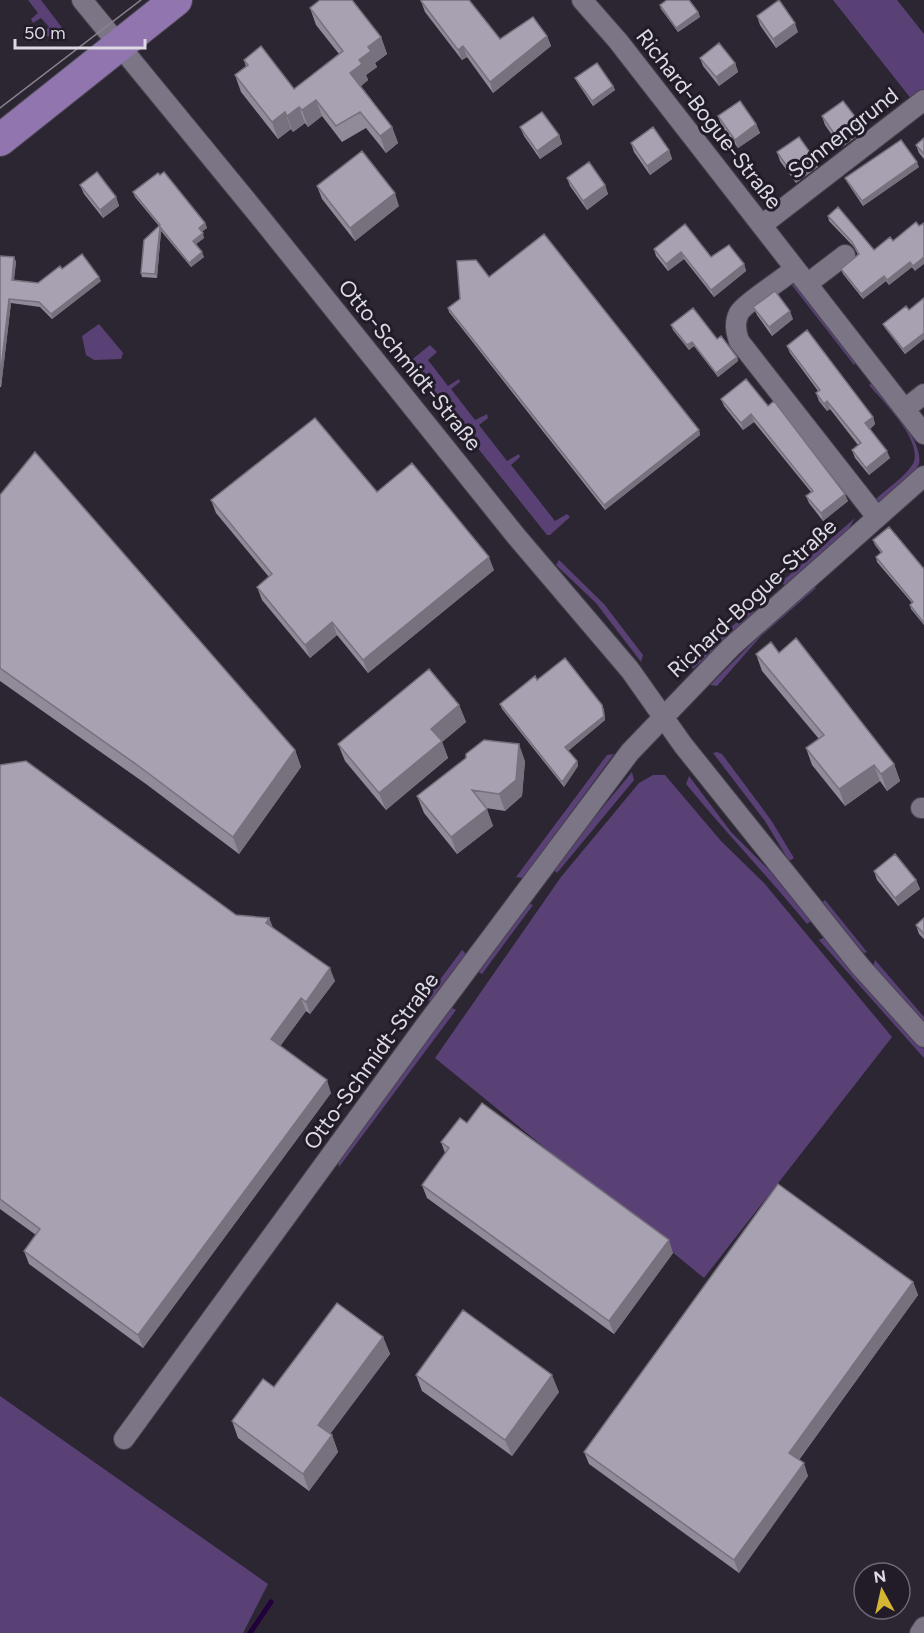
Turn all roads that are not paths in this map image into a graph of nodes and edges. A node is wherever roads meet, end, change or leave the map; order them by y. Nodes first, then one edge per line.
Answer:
1 (82, 0) edge
2 (176, 0) edge
3 (582, 0) edge
4 (118, 44) junction
5 (924, 100) edge
6 (0, 141) edge
7 (762, 225) junction
8 (845, 255) dead end
9 (801, 277) junction
10 (924, 394) edge
11 (905, 409) junction
12 (924, 434) edge
13 (924, 476) edge
14 (876, 516) junction
15 (663, 716) junction
16 (924, 1037) edge
17 (124, 1439) dead end
18 (924, 1627) edge
19 (920, 1633) edge

1 - 4 street, Otto-Schmidt-Straße
2 - 4 main road
3 - 7 street, Richard-Bogue-Straße
4 - 6 main road
4 - 15 street, Otto-Schmidt-Straße
5 - 7 street, Sonnengrund
7 - 9 street, Richard-Bogue-Straße
8 - 9 street
9 - 11 street, Richard-Bogue-Straße
9 - 14 street
10 - 11 street
11 - 12 street, Richard-Bogue-Straße
13 - 14 street, Richard-Bogue-Straße
14 - 15 street, Richard-Bogue-Straße
15 - 16 street, Otto-Schmidt-Straße
15 - 17 street, Otto-Schmidt-Straße
18 - 19 street

